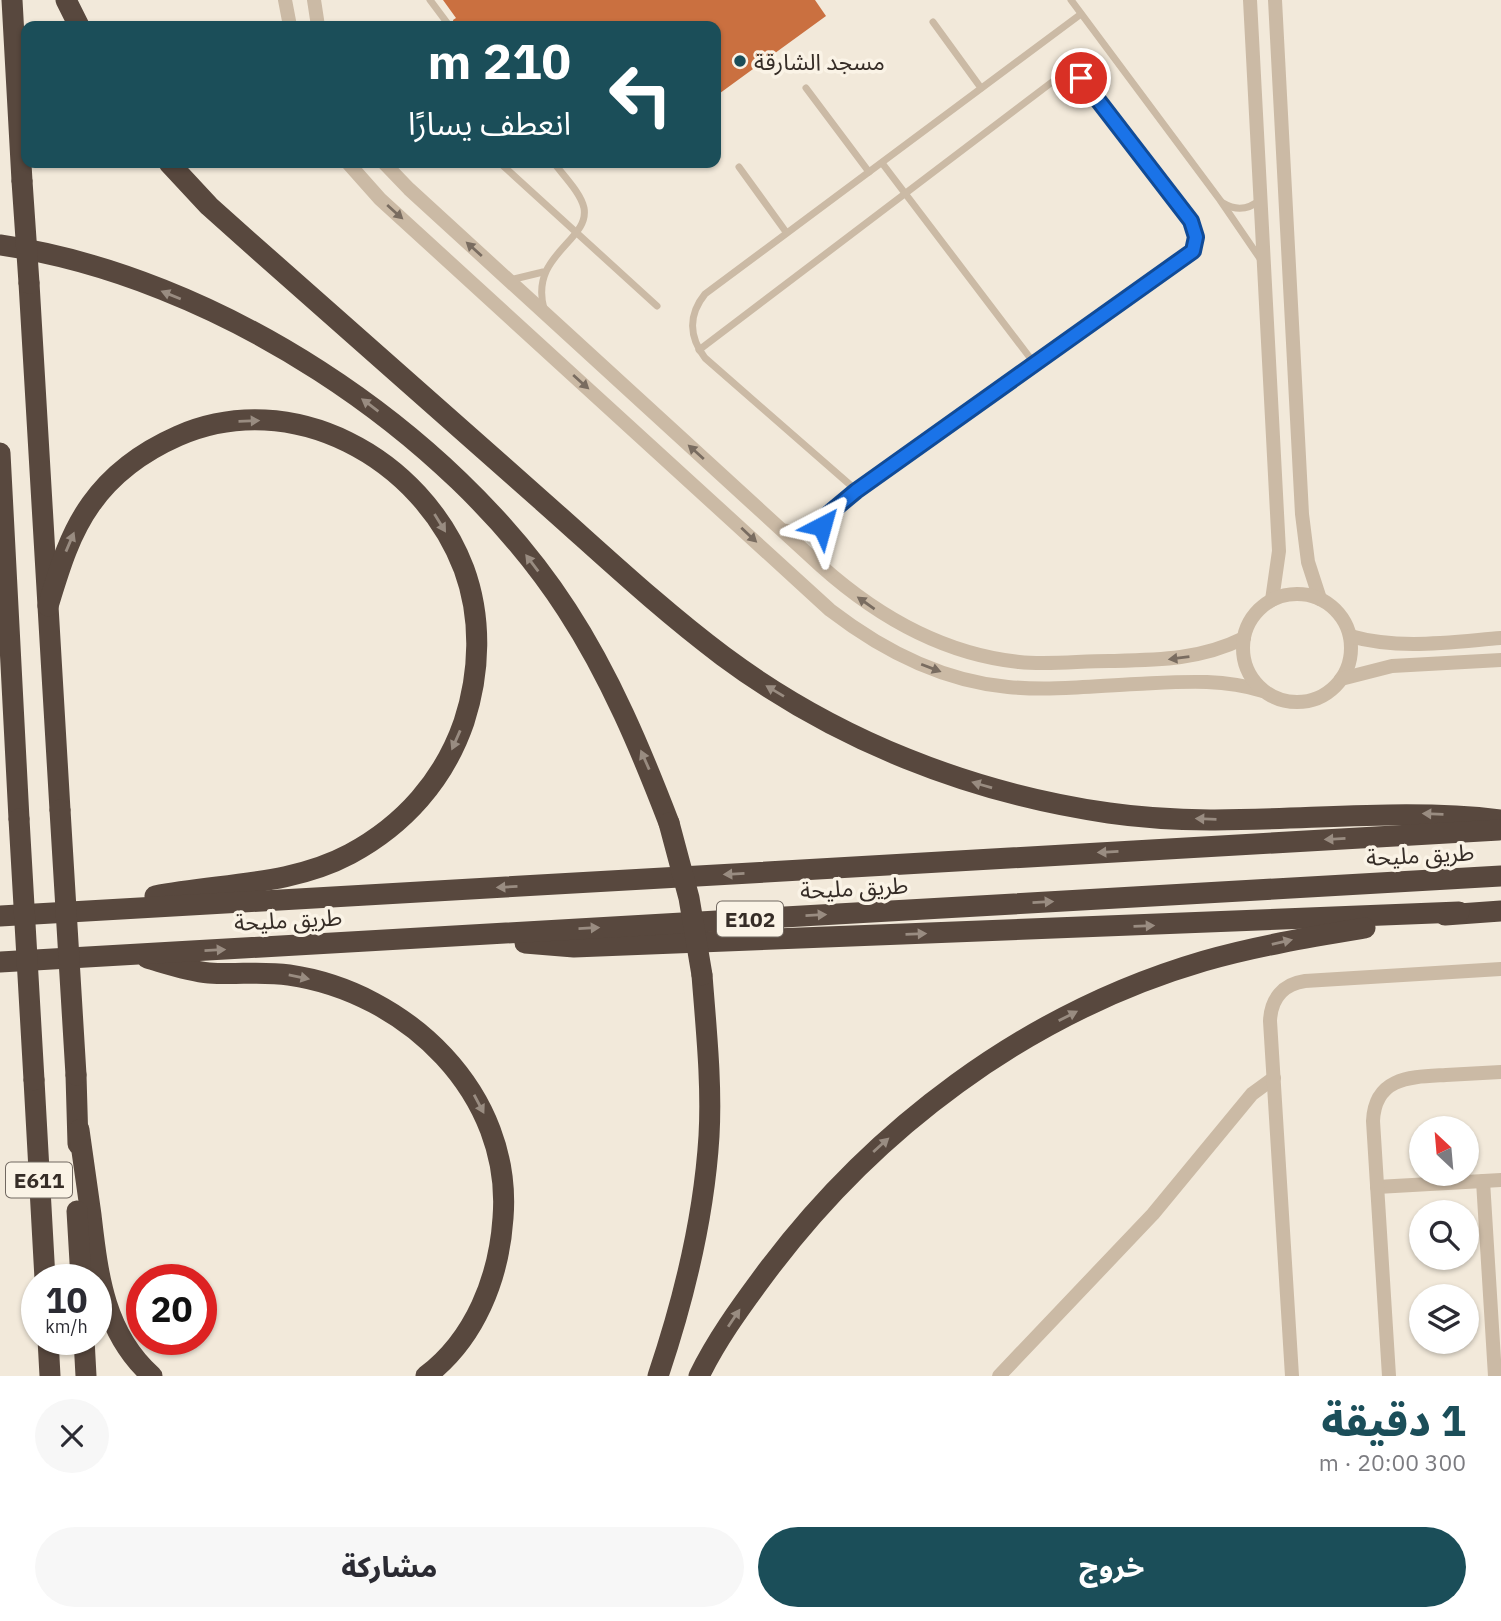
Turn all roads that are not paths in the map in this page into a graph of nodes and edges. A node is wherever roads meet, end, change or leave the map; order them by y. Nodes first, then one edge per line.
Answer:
1 (12, 0) edge
2 (66, 0) edge
3 (285, 0) edge
4 (314, 0) edge
5 (430, 0) edge
6 (1071, 0) edge
7 (1250, 0) edge
8 (1275, 0) edge
9 (1081, 14) junction
10 (76, 21) edge
11 (289, 21) edge
12 (316, 21) edge
13 (446, 21) edge
14 (933, 22) dead end
15 (806, 88) dead end
16 (981, 89) junction
17 (21, 163) edge
18 (882, 163) junction
19 (739, 167) dead end
20 (21, 168) edge
21 (174, 168) edge
22 (352, 168) edge
23 (389, 168) edge
24 (506, 168) edge
25 (557, 168) edge
26 (869, 172) junction
27 (905, 193) junction
28 (1220, 200) junction
29 (1260, 200) junction
30 (576, 232) junction
31 (786, 232) junction
32 (0, 245) edge
33 (1264, 263) junction
34 (543, 272) junction
35 (503, 276) junction
36 (483, 293) junction
37 (657, 306) dead end
38 (545, 313) junction
39 (566, 333) junction
40 (699, 350) junction
41 (551, 354) junction
42 (1034, 363) junction
43 (0, 453) edge
44 (856, 491) junction
45 (820, 521) junction
46 (777, 526) junction
47 (821, 566) junction
48 (1320, 599) junction
49 (1272, 600) junction
50 (48, 606) junction
51 (1350, 636) junction
52 (1244, 638) junction
53 (1501, 638) edge
54 (1501, 660) edge
55 (1341, 679) junction
56 (1263, 691) junction
57 (1501, 820) edge
58 (1501, 830) edge
59 (1501, 876) edge
60 (103, 910) junction
61 (1501, 911) edge
62 (1459, 912) junction
63 (0, 916) edge
64 (432, 937) junction
65 (135, 955) junction
66 (0, 962) edge
67 (1501, 969) edge
68 (1501, 1072) edge
69 (1274, 1078) junction
70 (79, 1130) junction
71 (1501, 1180) edge
72 (1483, 1181) junction
73 (1377, 1187) junction
74 (44, 1264) edge
75 (80, 1264) edge
76 (49, 1355) edge
77 (85, 1355) edge
78 (50, 1376) edge
79 (86, 1376) edge
80 (152, 1376) edge
81 (426, 1376) edge
82 (658, 1376) edge
83 (699, 1376) edge
84 (999, 1376) edge
85 (1292, 1376) edge
86 (1389, 1376) edge
87 (1495, 1376) edge

1 - 17 highway, bridge
2 - 10 highway
3 - 11 street
4 - 12 street
5 - 13 lane
6 - 9 lane
7 - 29 street
8 - 48 street
9 - 16 lane
9 - 28 lane
14 - 16 lane
15 - 26 lane
16 - 18 lane
18 - 26 lane
18 - 27 lane
19 - 31 lane
20 - 50 highway, bridge
57 -> 21 highway
22 -> 36 street
35 -> 23 street
24 - 30 lane
25 - 30 lane
26 - 31 lane
27 - 40 lane
27 - 42 lane
27 - 42 lane
28 - 29 lane
28 - 33 lane
29 - 33 street
30 - 34 lane
30 - 37 lane
31 - 40 lane
82 -> 32 highway, bridge
33 - 49 street
34 - 35 lane
34 - 38 lane
35 - 36 street
35 - 38 street
36 - 41 street
38 - 39 street
39 - 41 street
46 -> 39 street
40 - 44 lane
41 -> 56 street
42 - 44 lane
43 - 74 highway, E611, bridge
44 - 45 lane
45 - 46 lane
45 - 47 lane
46 - 47 street
52 -> 47 street
48 - 49 street
48 - 51 street
49 - 52 street
50 -> 60 highway
50 - 70 highway, bridge
51 - 53 street
51 - 55 street
52 - 56 street
54 - 55 street
55 - 56 street
58 -> 60 highway, طريق مليحة / E102
64 -> 59 highway, طريق مليحة / E102
60 - 63 highway, طريق مليحة / E102
61 - 62 highway
64 -> 62 highway
83 -> 62 highway
65 -> 64 highway, طريق مليحة / E102
65 - 66 highway, طريق مليحة / E102
65 -> 81 highway
67 - 69 street
68 - 73 street
69 - 84 street
69 - 85 street
70 - 75 highway
70 - 80 highway
71 - 72 street
72 - 73 street
72 - 87 street
73 - 86 street
76 - 78 highway
77 - 79 highway

